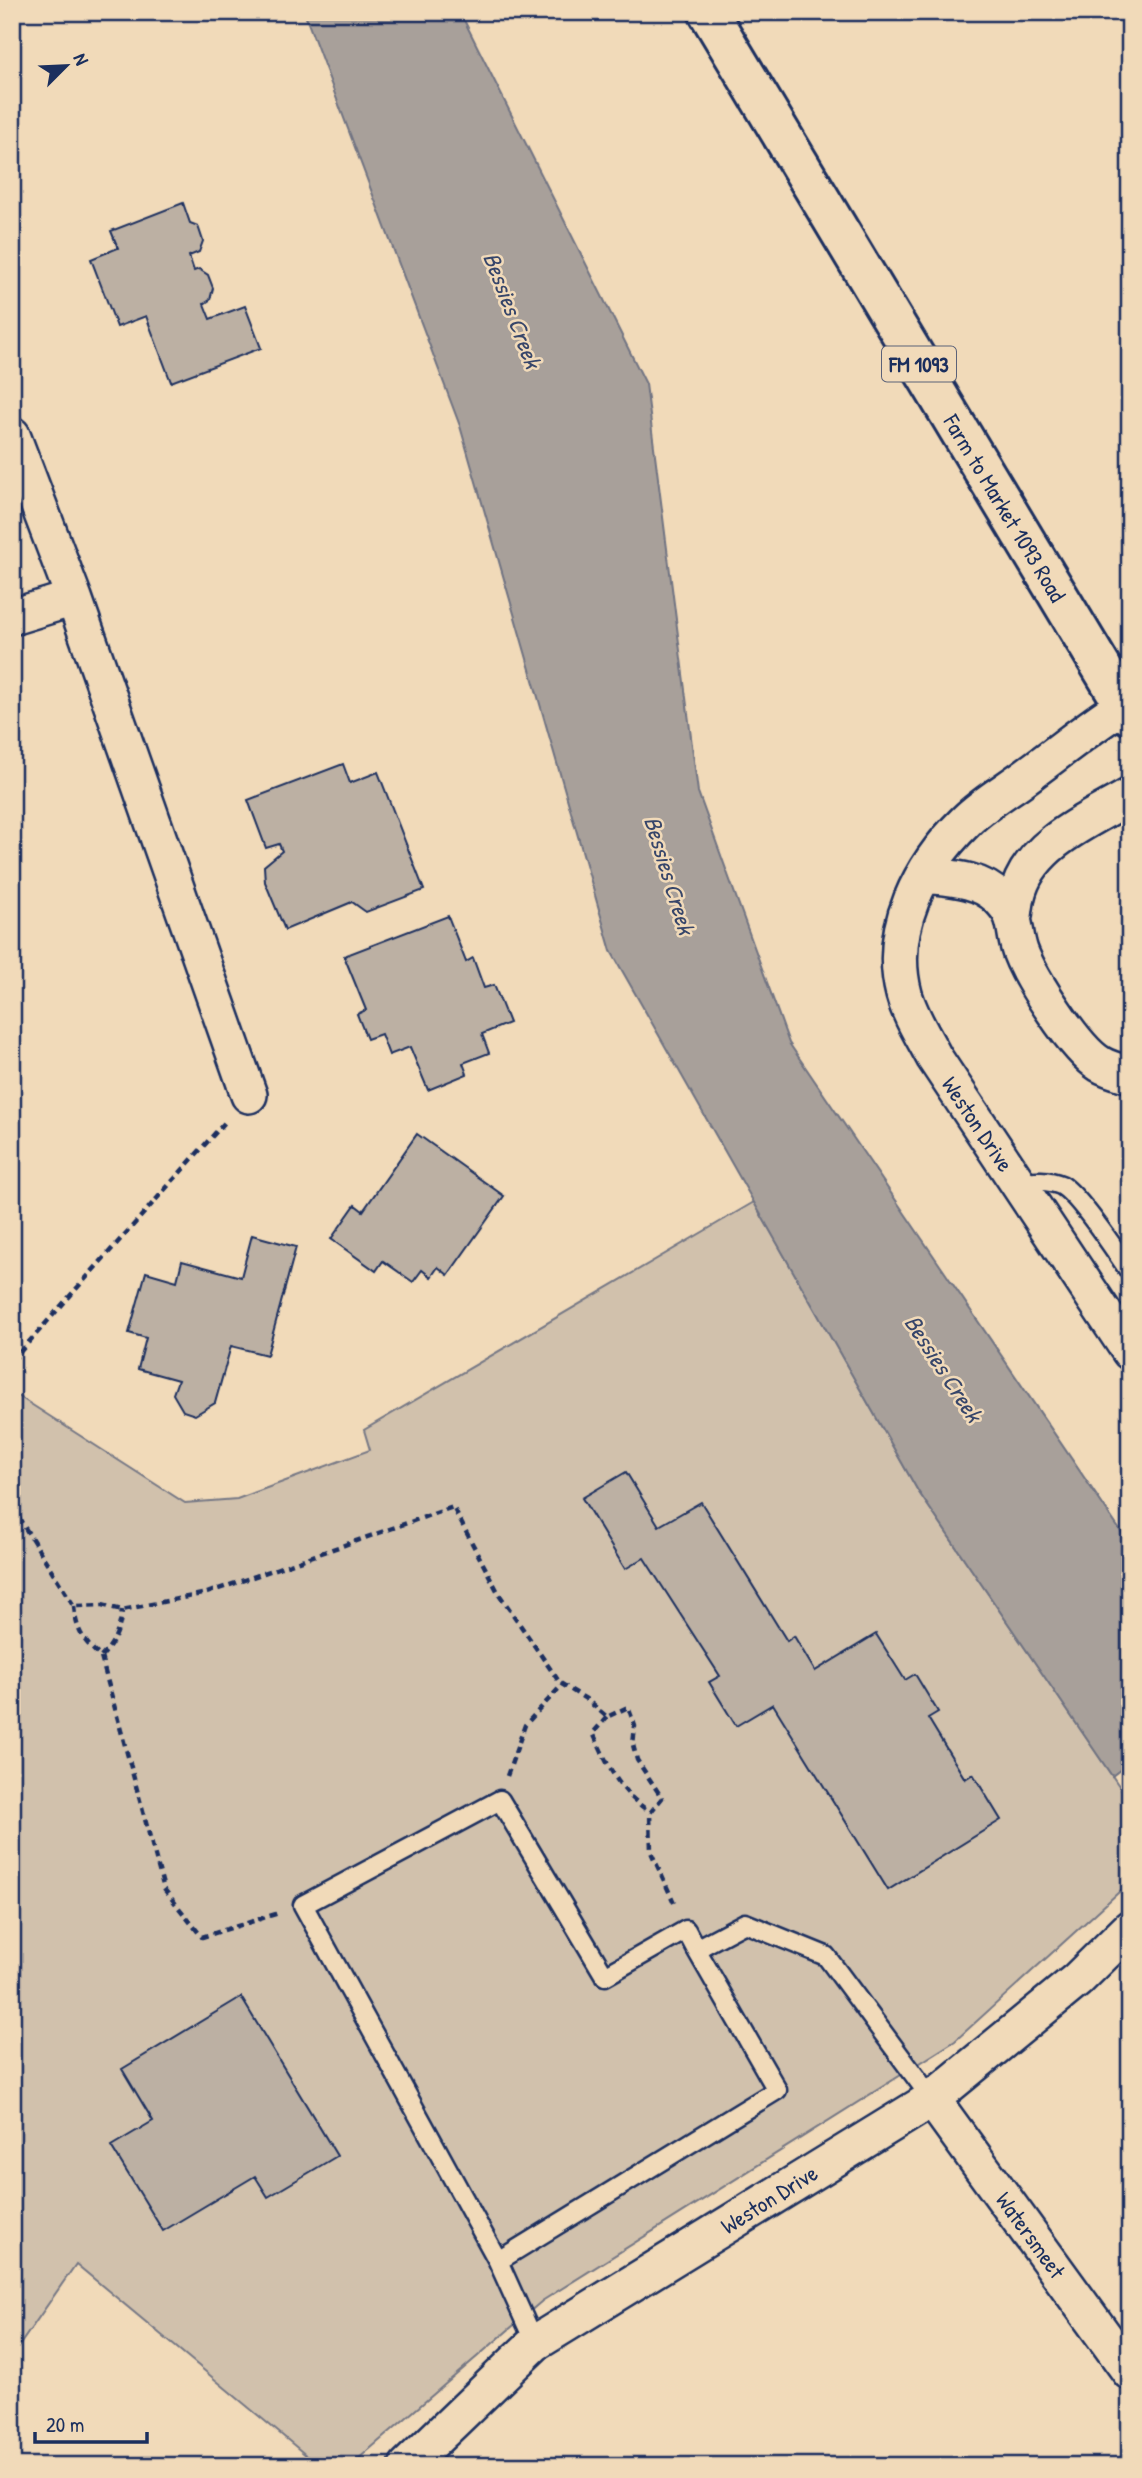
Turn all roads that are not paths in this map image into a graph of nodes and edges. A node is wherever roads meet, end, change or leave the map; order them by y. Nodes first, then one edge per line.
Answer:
1 (708, 12) edge
2 (12, 435) edge
3 (74, 598) junction
4 (12, 617) edge
5 (1128, 707) edge
6 (1130, 796) edge
7 (924, 875) junction
8 (1014, 916) junction
9 (1130, 1075) edge
10 (249, 1096) road end
11 (1017, 1182) junction
12 (1130, 1272) edge
13 (1130, 1352) edge
14 (1130, 1928) edge
15 (696, 1949) junction
16 (932, 2099) junction
17 (498, 2261) junction
18 (535, 2343) junction
19 (1130, 2372) edge
20 (407, 2466) edge

1 - 5 main road, Farm to Market 1093 Road / FM 1093
2 - 3 street
3 - 4 street
3 - 10 street
5 - 7 street, Weston Drive
6 - 8 street
7 - 8 street
7 - 11 street, Weston Drive
8 - 9 street
11 - 12 lane
11 - 13 street, Weston Drive
14 - 16 street, Weston Drive
15 - 16 lane
15 - 17 lane
15 - 17 lane
16 - 18 street, Weston Drive
16 - 19 street, Watersmeet
17 - 18 lane
18 - 20 street, Weston Drive

